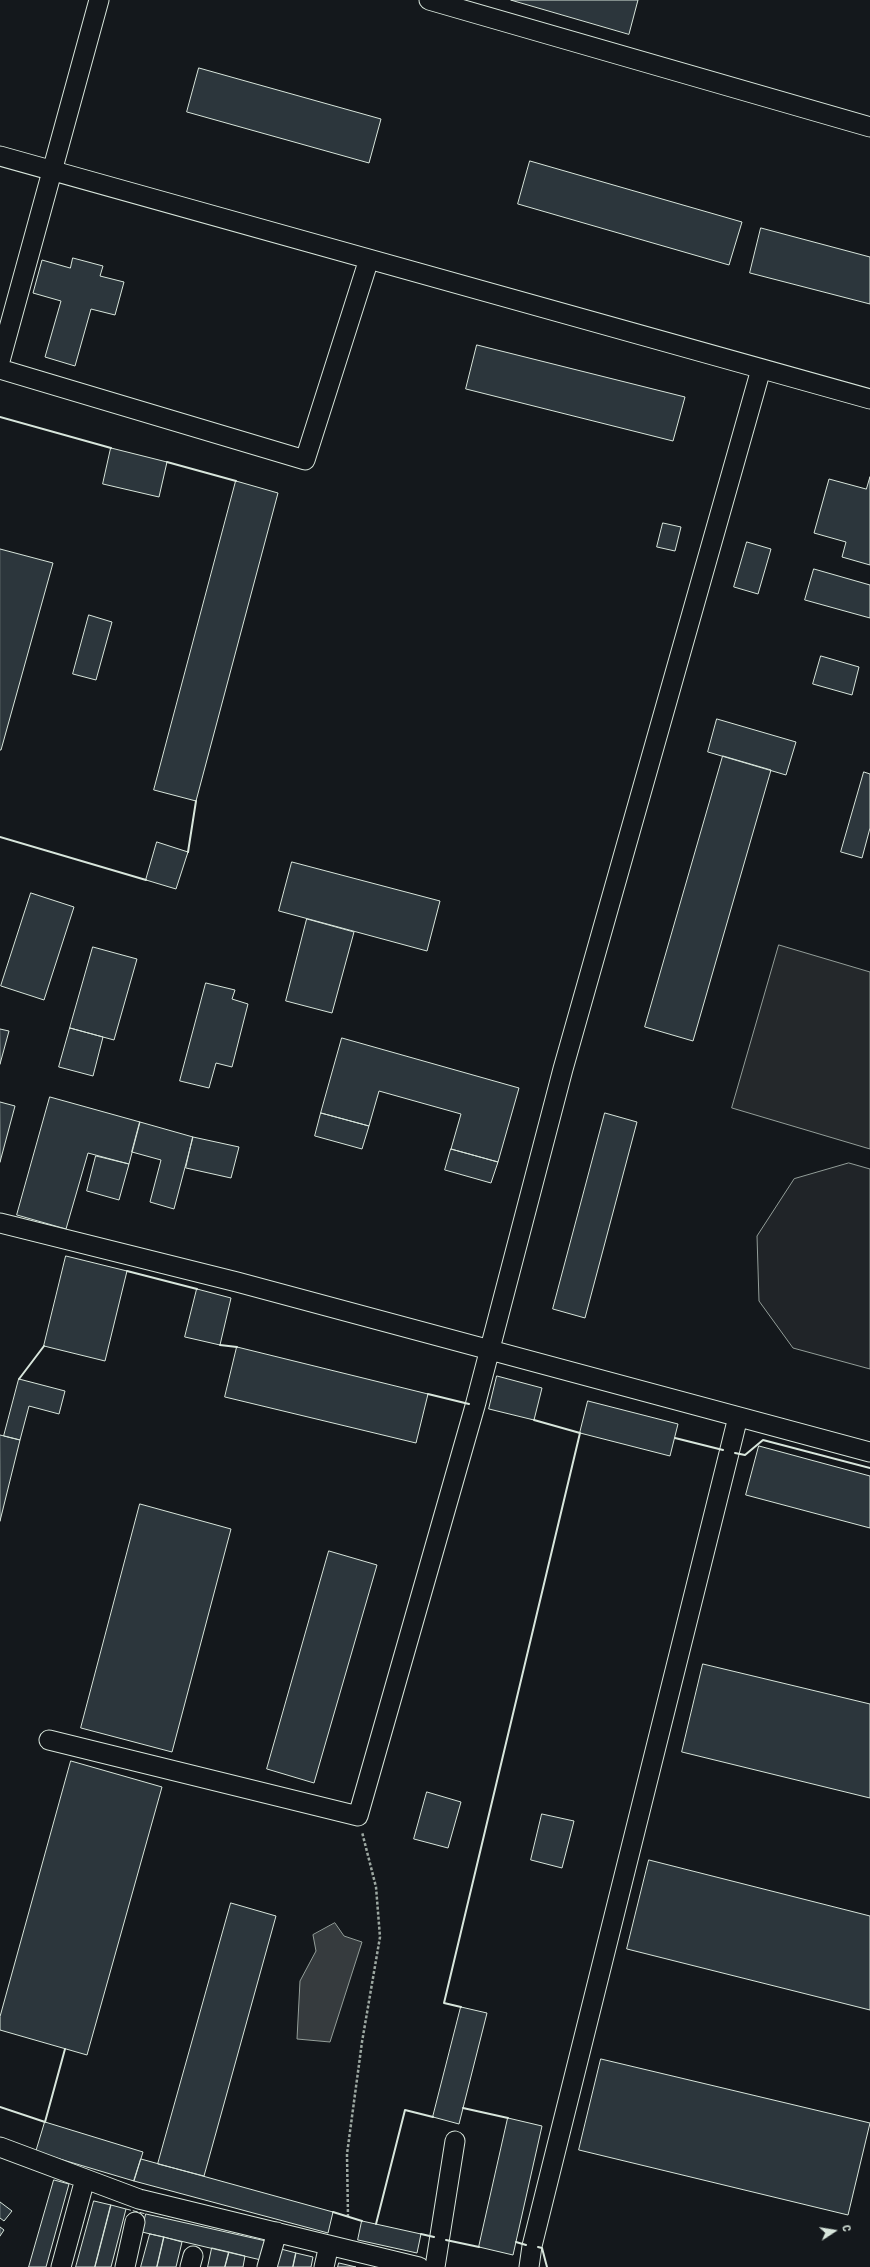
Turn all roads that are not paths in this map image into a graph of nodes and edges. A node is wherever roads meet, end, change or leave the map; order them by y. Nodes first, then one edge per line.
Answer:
1 (99, 0) edge
2 (429, 0) edge
3 (870, 127) edge
4 (0, 156) edge
5 (51, 171) junction
6 (368, 259) junction
7 (0, 361) edge
8 (0, 369) edge
9 (761, 369) junction
10 (870, 400) edge
11 (0, 1223) edge
12 (489, 1350) junction
13 (738, 1417) junction
14 (870, 1452) edge
15 (49, 1740) dead end
16 (455, 2141) dead end
17 (5, 2154) edge
18 (85, 2179) junction
19 (135, 2222) dead end
20 (276, 2232) junction
21 (329, 2245) junction
22 (388, 2263) edge
23 (61, 2267) edge
24 (125, 2267) edge
25 (267, 2267) edge
26 (324, 2267) edge
27 (419, 2267) edge
28 (434, 2267) edge
29 (529, 2267) edge

1 - 5 lane
2 - 3 lane
4 - 5 lane
5 - 6 lane
5 - 7 lane
6 - 8 lane
6 - 9 lane
9 - 10 lane
9 - 12 lane
11 - 12 lane
12 - 13 lane
12 - 15 lane
13 - 14 lane
13 - 29 lane
16 - 28 lane
17 - 18 lane
18 - 20 lane
18 - 23 lane
19 - 24 lane
20 - 21 lane
20 - 25 lane
21 - 22 lane
21 - 26 lane
22 - 27 lane

